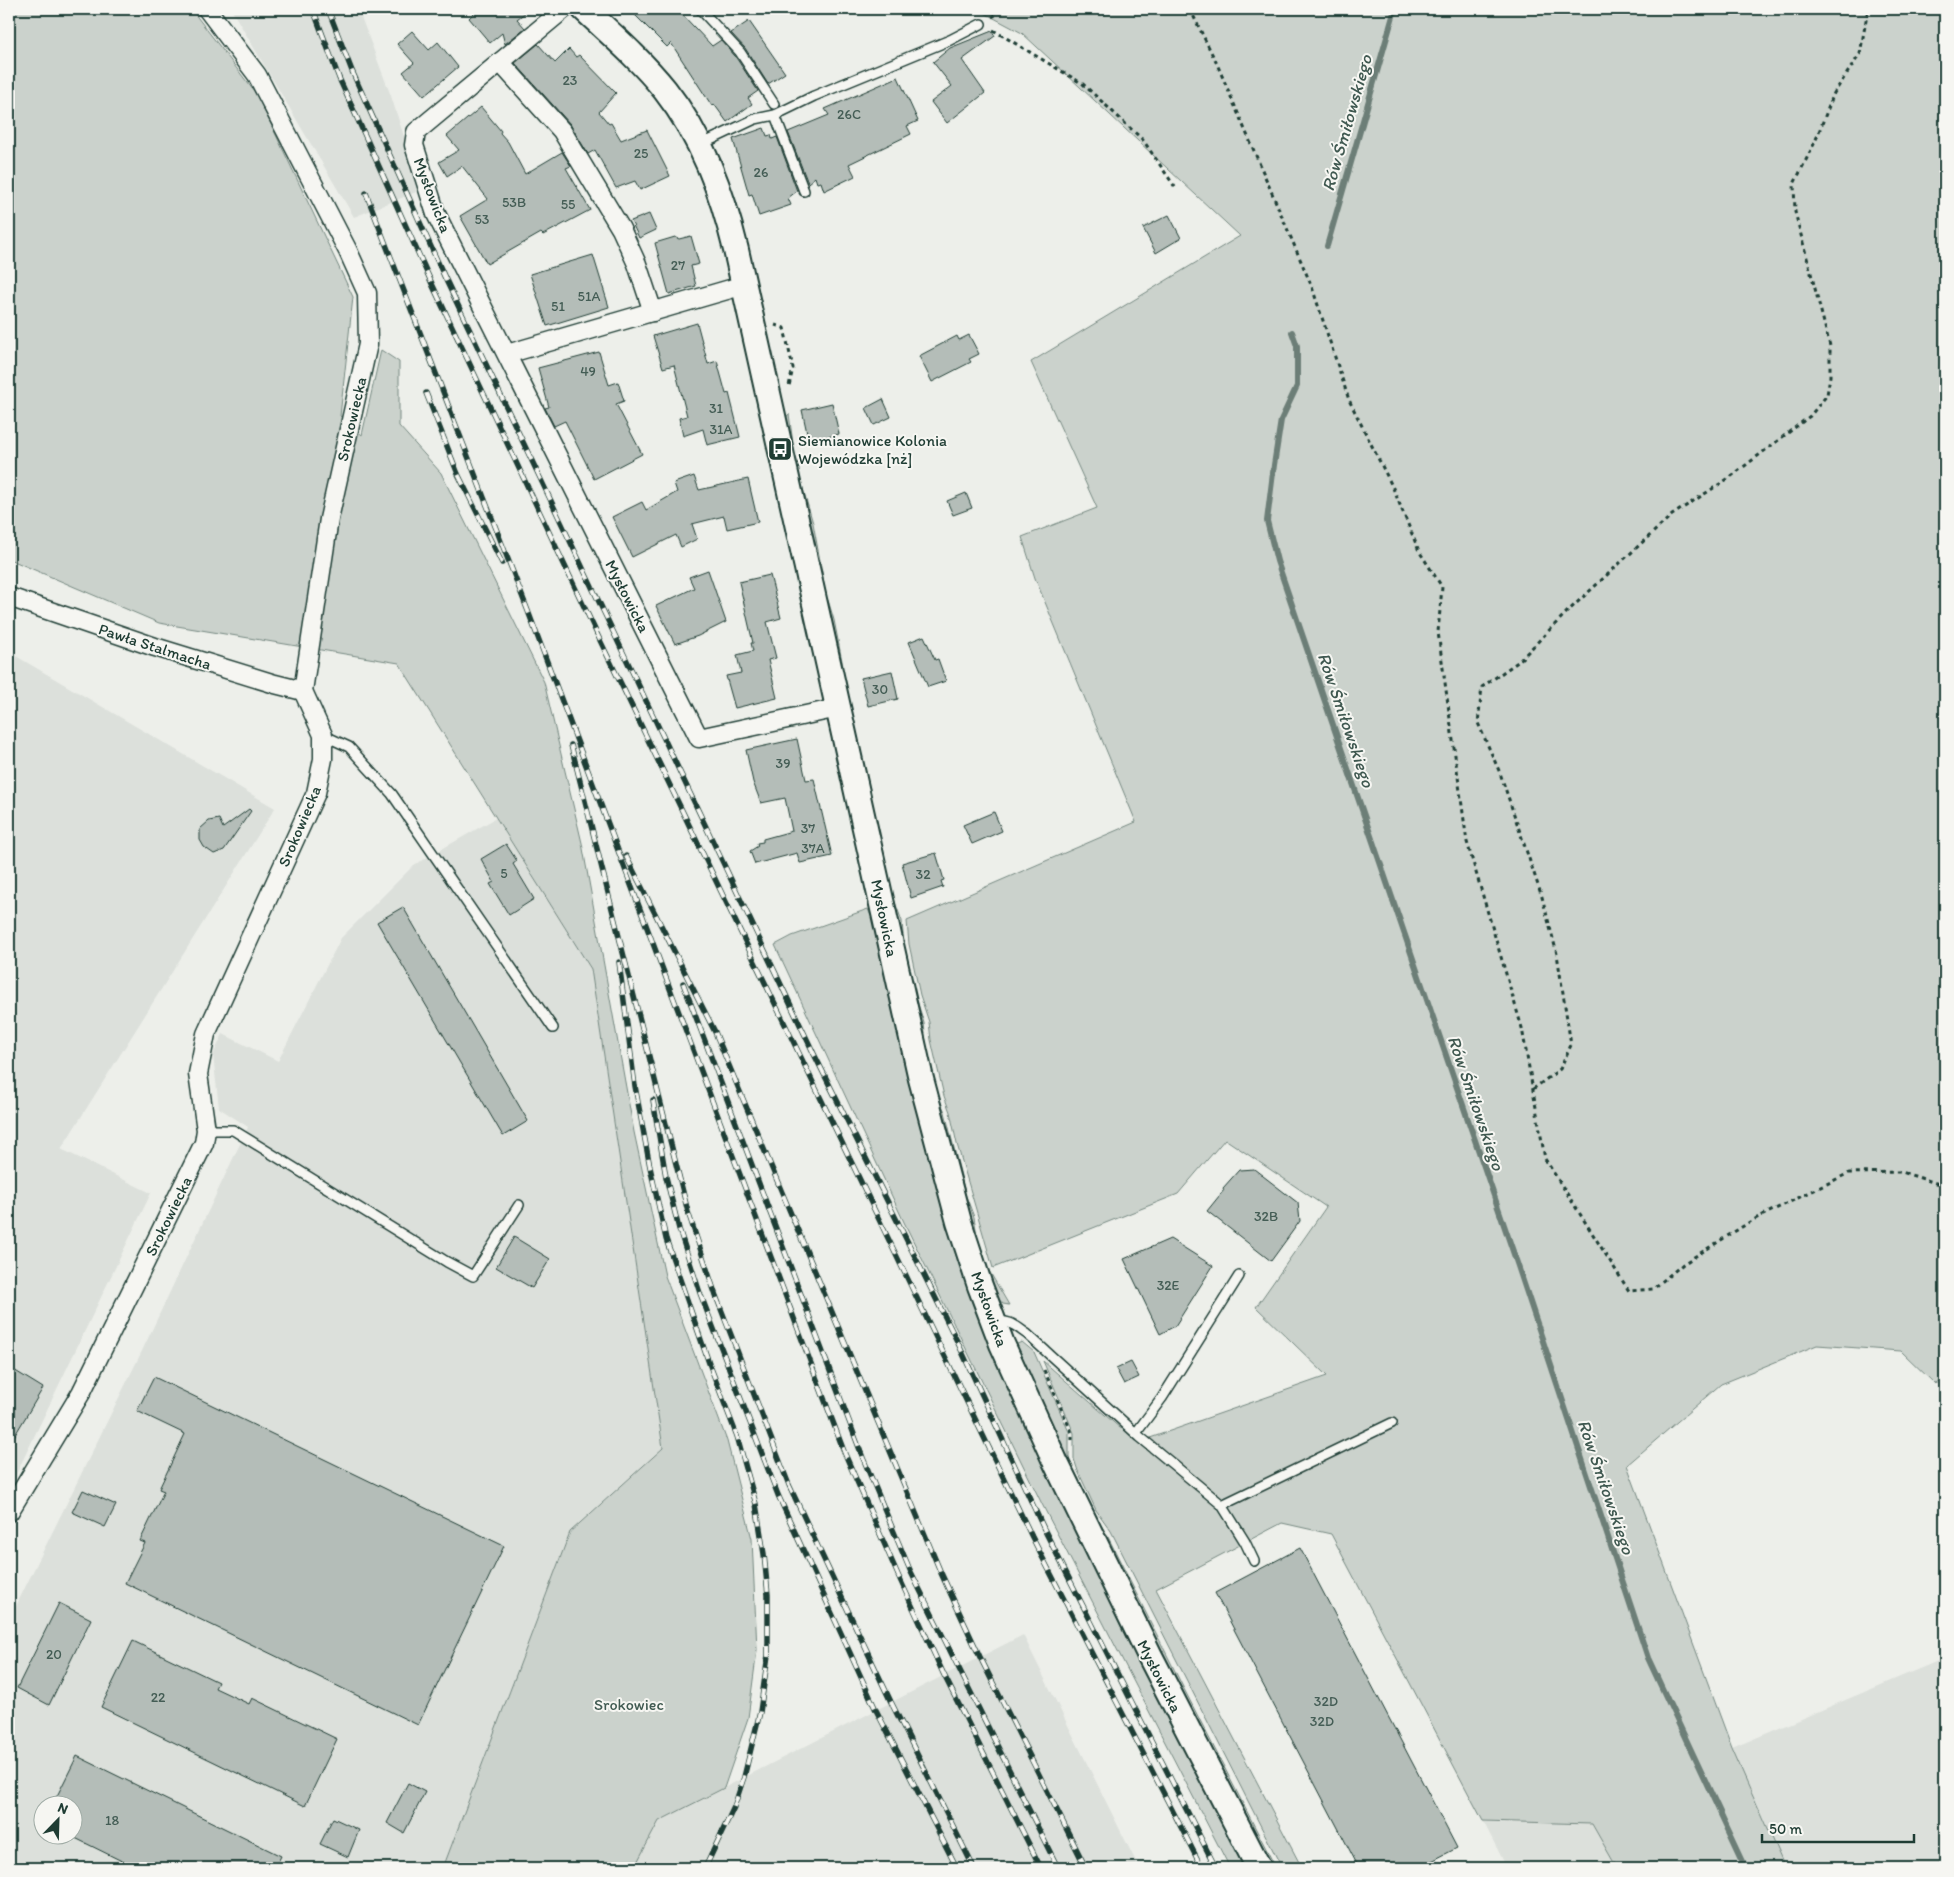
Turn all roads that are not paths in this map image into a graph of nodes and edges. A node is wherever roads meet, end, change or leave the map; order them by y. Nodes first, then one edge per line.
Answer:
1 (207, 9) edge
2 (564, 9) edge
3 (584, 9) edge
4 (700, 9) edge
5 (981, 24) road end
6 (500, 62) junction
7 (774, 104) dead end
8 (775, 115) junction
9 (700, 145) junction
10 (804, 191) dead end
11 (744, 286) junction
12 (653, 312) junction
13 (507, 354) junction
14 (9, 597) edge
15 (304, 691) junction
16 (838, 708) junction
17 (323, 734) junction
18 (553, 1028) dead end
19 (206, 1130) junction
20 (519, 1205) dead end
21 (1239, 1276) dead end
22 (994, 1322) junction
23 (1392, 1423) dead end
24 (1136, 1433) junction
25 (1222, 1505) junction
26 (9, 1512) edge
27 (1254, 1561) dead end
28 (1259, 1868) edge

1 - 15 street, Srokowiecka
2 - 6 street, Mysłowicka
3 - 9 street, Mysłowicka
4 - 7 lane
5 - 8 lane
6 - 12 street
6 - 13 street, Mysłowicka
8 - 9 lane
8 - 10 lane
9 - 11 street, Mysłowicka
11 - 12 street
11 - 16 street, Mysłowicka
12 - 13 street
13 - 16 street, Mysłowicka
14 - 15 street, Pawła Stalmacha
15 - 17 street, Srokowiecka
16 - 22 street, Mysłowicka
17 - 18 lane
17 - 19 street, Srokowiecka
19 - 20 lane
19 - 26 street, Srokowiecka
21 - 24 lane
22 - 24 lane
22 - 28 street, Mysłowicka
23 - 25 lane
24 - 25 lane
25 - 27 lane

